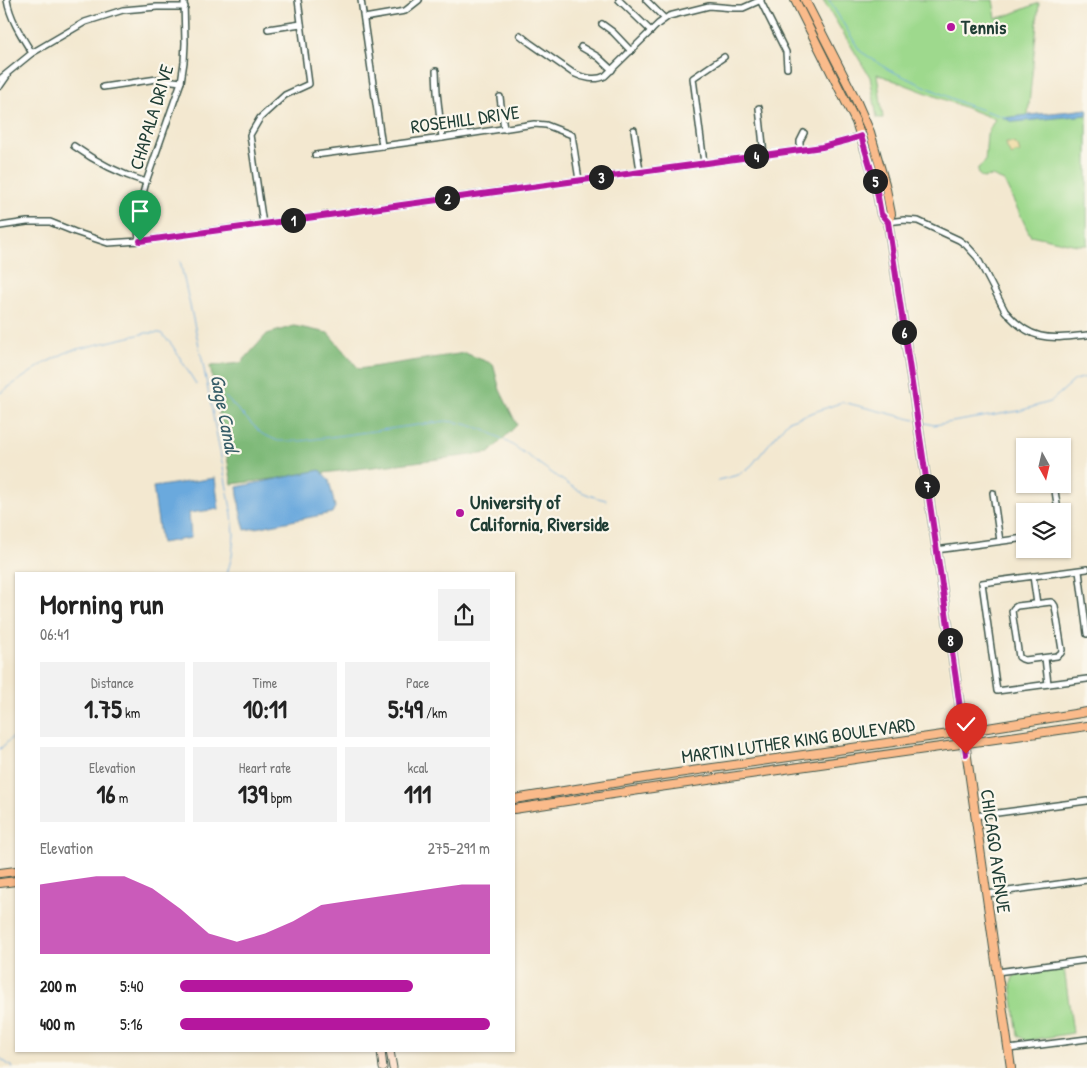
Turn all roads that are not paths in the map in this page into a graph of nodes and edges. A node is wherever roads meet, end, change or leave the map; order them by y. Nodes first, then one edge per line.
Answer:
1 (6, 0) edge
2 (184, 0) edge
3 (298, 0) edge
4 (361, 0) edge
5 (419, 0) edge
6 (620, 0) edge
7 (646, 0) edge
8 (760, 0) edge
9 (795, 0) edge
10 (805, 0) edge
11 (185, 7) junction
12 (364, 18) junction
13 (664, 18) junction
14 (301, 24) junction
15 (602, 24) dead end
16 (268, 29) dead end
17 (650, 31) junction
18 (520, 35) dead end
19 (581, 47) dead end
20 (631, 50) junction
21 (32, 53) junction
22 (724, 57) dead end
23 (787, 68) dead end
24 (612, 70) junction
25 (436, 71) dead end
26 (9, 73) junction
27 (0, 79) edge
28 (181, 82) junction
29 (0, 86) edge
30 (103, 87) dead end
31 (500, 97) dead end
32 (759, 108) dead end
33 (864, 118) junction
34 (504, 129) junction
35 (634, 130) dead end
36 (804, 133) dead end
37 (861, 136) junction
38 (442, 138) junction
39 (74, 146) dead end
40 (382, 146) junction
41 (800, 150) junction
42 (315, 154) dead end
43 (764, 155) junction
44 (704, 163) junction
45 (881, 171) junction
46 (640, 172) junction
47 (579, 180) junction
48 (146, 182) junction
49 (888, 222) junction
50 (263, 224) junction
51 (0, 226) edge
52 (140, 241) junction
53 (1087, 335) edge
54 (993, 493) dead end
55 (1016, 539) edge
56 (1000, 541) junction
57 (936, 550) junction
58 (1079, 570) junction
59 (1087, 570) edge
60 (1033, 576) junction
61 (1037, 604) junction
62 (1087, 634) edge
63 (1044, 658) junction
64 (1087, 679) edge
65 (1048, 684) junction
66 (1087, 712) edge
67 (1087, 726) edge
68 (963, 732) junction
69 (964, 744) junction
70 (515, 798) edge
71 (1087, 801) edge
72 (515, 809) edge
73 (975, 816) junction
74 (15, 871) edge
75 (0, 873) edge
76 (1087, 880) edge
77 (15, 881) edge
78 (0, 883) edge
79 (987, 894) junction
80 (1087, 960) edge
81 (997, 972) junction
82 (1087, 1039) edge
83 (1008, 1049) junction
84 (381, 1052) edge
85 (390, 1052) edge
86 (383, 1068) edge
87 (393, 1068) edge
88 (1011, 1068) edge

1 - 21 street
2 - 11 street, CHAPALA DRIVE
3 - 14 street
4 - 12 street
5 - 12 street
6 - 17 street
7 - 13 street
8 - 13 street
8 - 23 street
9 - 37 main road, CHICAGO AVENUE
10 - 33 main road, CHICAGO AVENUE
11 - 21 street
11 - 28 street, CHAPALA DRIVE
12 - 40 street
13 - 17 street
14 - 16 street
14 - 50 street
15 - 20 street
17 - 20 street
18 - 24 street
19 - 24 street
20 - 24 street
21 - 26 street
22 - 44 street
25 - 38 street
26 - 27 street
26 - 29 street
28 - 30 street
28 - 48 street, CHAPALA DRIVE
31 - 34 street
32 - 43 street
33 - 37 main road
33 - 45 main road, CHICAGO AVENUE
34 - 38 street, ROSEHILL DRIVE
34 - 47 street, ROSEHILL DRIVE
35 - 46 street
36 - 41 street
37 - 41 street
37 - 45 main road
37 - 49 main road, CHICAGO AVENUE
38 - 40 street, ROSEHILL DRIVE
39 - 48 street
40 - 42 street, ROSEHILL DRIVE
41 - 43 street
43 - 44 street
44 - 46 street
45 - 49 main road, CHICAGO AVENUE
46 - 47 street
47 - 50 street
48 - 52 street, CHAPALA DRIVE
49 - 53 street
49 - 57 main road, CHICAGO AVENUE
50 - 52 street
51 - 52 street
54 - 56 street
55 - 56 street
56 - 57 street
57 - 68 main road, CHICAGO AVENUE
58 - 59 street
58 - 60 street
58 - 62 street
60 - 61 street
60 - 65 street
61 - 63 street
61 - 63 street
63 - 65 street
64 - 65 street
66 - 68 main road, MARTIN LUTHER KING BOULEVARD
67 - 69 main road, MARTIN LUTHER KING BOULEVARD
68 - 69 main road, CHICAGO AVENUE
68 - 70 main road, MARTIN LUTHER KING BOULEVARD
69 - 72 main road, MARTIN LUTHER KING BOULEVARD
69 - 73 main road, CHICAGO AVENUE
71 - 73 street
73 - 79 main road, CHICAGO AVENUE
74 - 75 main road
76 - 79 street
77 - 78 main road
79 - 81 main road, CHICAGO AVENUE
80 - 81 street
81 - 83 main road, CHICAGO AVENUE
82 - 83 street
83 - 88 main road, CHICAGO AVENUE
84 - 86 street
85 - 87 street

